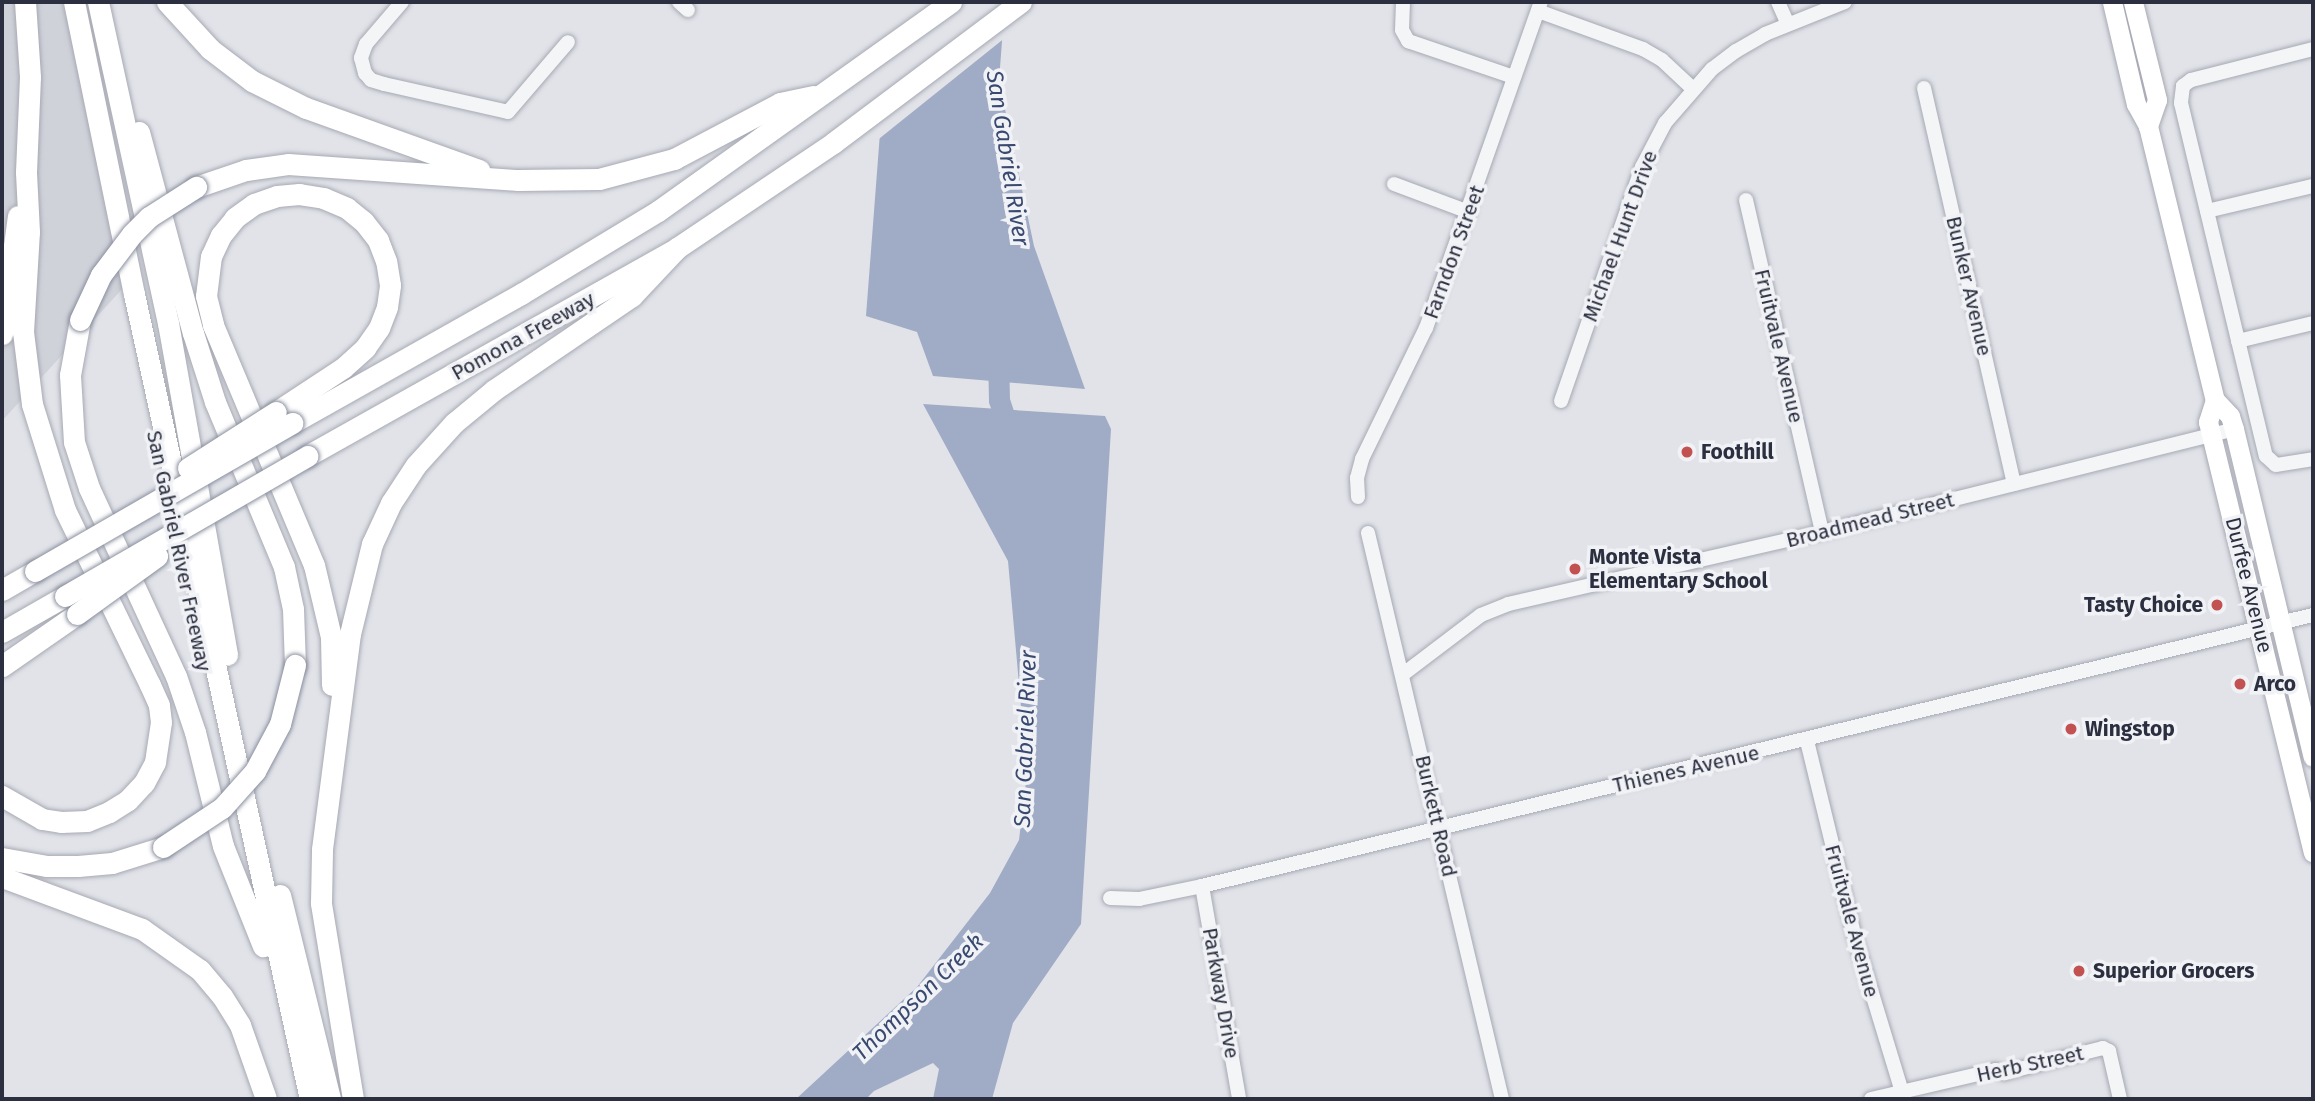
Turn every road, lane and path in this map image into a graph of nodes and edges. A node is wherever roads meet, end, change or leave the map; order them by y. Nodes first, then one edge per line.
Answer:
1 (25, 2) edge
2 (62, 2) edge
3 (74, 2) edge
4 (93, 2) edge
5 (167, 2) edge
6 (402, 2) edge
7 (951, 2) edge
8 (1021, 2) edge
9 (1403, 2) edge
10 (1778, 2) edge
11 (1845, 2) edge
12 (2112, 2) edge
13 (2133, 2) edge
14 (1540, 7) edge
15 (1788, 24) junction
16 (568, 42) dead end
17 (2313, 49) edge
18 (1514, 77) junction
19 (1924, 88) dead end
20 (1693, 89) junction
21 (829, 90) junction
22 (2148, 126) junction
23 (26, 172) junction
24 (518, 180) junction
25 (1394, 184) dead end
26 (2313, 186) edge
27 (1746, 200) dead end
28 (2207, 211) junction
29 (1469, 212) junction
30 (683, 244) junction
31 (2313, 323) edge
32 (2, 334) edge
33 (2238, 341) junction
34 (2215, 400) junction
35 (1561, 401) dead end
36 (284, 417) junction
37 (2234, 429) junction
38 (2212, 435) junction
39 (2313, 459) edge
40 (2014, 484) junction
41 (250, 489) junction
42 (1358, 497) dead end
43 (1822, 532) junction
44 (1368, 533) dead end
45 (2, 590) edge
46 (2313, 615) edge
47 (2281, 623) junction
48 (2260, 628) junction
49 (2, 632) edge
50 (2, 666) edge
51 (1402, 676) junction
52 (1807, 741) junction
53 (2313, 757) edge
54 (330, 778) junction
55 (2, 796) edge
56 (1440, 828) junction
57 (2313, 852) edge
58 (2, 858) edge
59 (2, 877) edge
60 (1202, 886) junction
61 (1110, 898) dead end
62 (263, 946) junction
63 (310, 1015) junction
64 (1903, 1095) edge
65 (266, 1099) edge
66 (296, 1099) edge
67 (310, 1099) edge
68 (318, 1099) edge
69 (330, 1099) edge
70 (353, 1099) edge
71 (1239, 1099) edge
72 (1502, 1099) edge
73 (1871, 1099) edge
74 (2120, 1099) edge

1 - 23 highway
2 - 62 highway, San Gabriel River Freeway
3 - 67 highway
4 - 58 highway, bridge
4 - 63 highway, San Gabriel River Freeway
5 - 24 highway
6 - 16 street
7 - 21 highway, Pomona Freeway
8 - 30 highway, Pomona Freeway
9 - 18 street
10 - 15 street
11 - 15 street, Michael Hunt Drive
12 - 22 main road, Durfee Avenue
13 - 22 main road, Durfee Avenue
14 - 18 street, Farndon Street
14 - 20 street
15 - 20 street, Michael Hunt Drive
17 - 28 street
18 - 29 street, Farndon Street
19 - 40 street, Bunker Avenue
20 - 35 street, Michael Hunt Drive
21 - 24 highway
21 - 36 highway, Pomona Freeway
22 - 34 main road, Durfee Avenue
23 - 32 highway
23 - 55 highway
24 - 62 highway, bridge
25 - 29 street
26 - 28 street
27 - 43 street, Fruitvale Avenue
28 - 33 street
29 - 42 street, Farndon Street
30 - 41 highway, Pomona Freeway, bridge
30 - 54 highway
31 - 33 street
33 - 39 street
34 - 37 main road, Durfee Avenue
34 - 38 main road, Durfee Avenue
36 - 45 highway, Pomona Freeway, bridge
36 - 54 highway
37 - 38 street, Broadmead Street
37 - 47 main road, Durfee Avenue
38 - 40 street, Broadmead Street
38 - 48 main road, Durfee Avenue
40 - 43 street, Broadmead Street
41 - 49 highway, Pomona Freeway, bridge
41 - 50 highway, bridge
43 - 51 street, Broadmead Street
44 - 51 street, Burkett Road
46 - 47 street
47 - 48 street, Thienes Avenue
47 - 53 main road, Durfee Avenue
48 - 52 street, Thienes Avenue
48 - 57 main road, Durfee Avenue
51 - 56 street, Burkett Road
52 - 56 street, Thienes Avenue
52 - 64 street, Fruitvale Avenue
54 - 70 highway
56 - 60 street, Thienes Avenue
56 - 72 street, Burkett Road
59 - 65 highway
60 - 61 street, Thienes Avenue
60 - 71 street, Parkway Drive
62 - 66 highway, San Gabriel River Freeway
63 - 68 highway
63 - 69 highway, San Gabriel River Freeway
64 - 73 street, Herb Street
64 - 74 street, Herb Street

